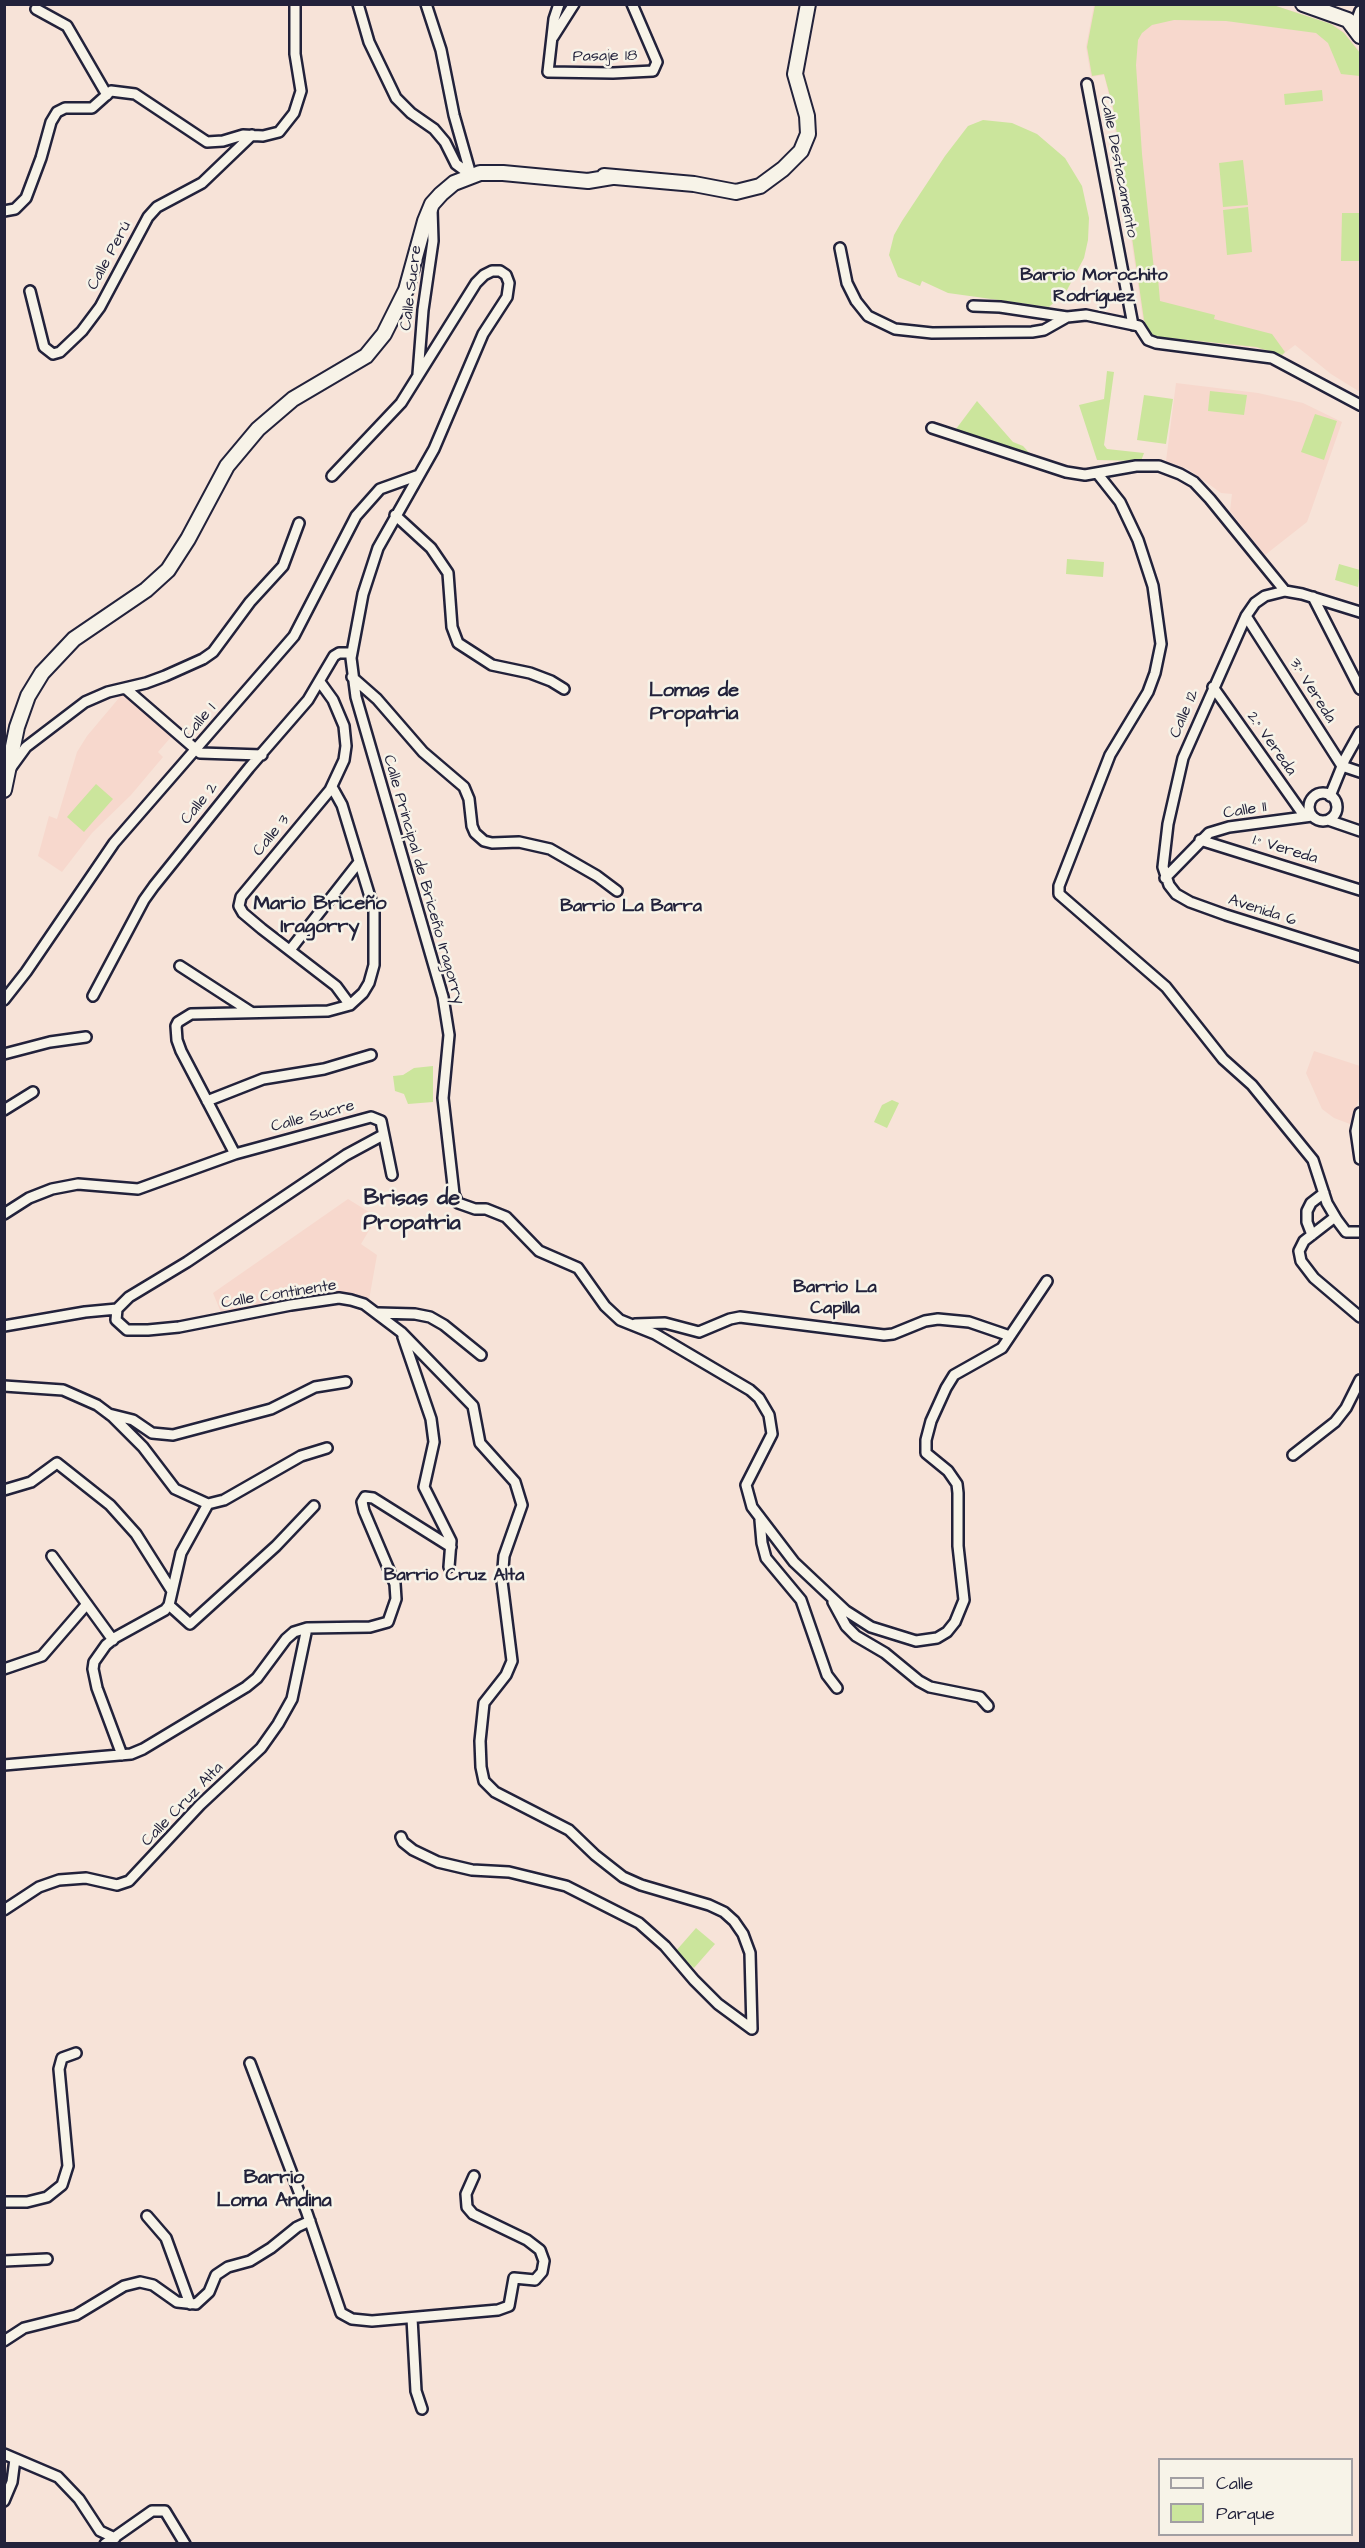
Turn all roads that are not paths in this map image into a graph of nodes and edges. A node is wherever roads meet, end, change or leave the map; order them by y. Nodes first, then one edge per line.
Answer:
1 (295, 4) edge
2 (358, 4) edge
3 (426, 4) edge
4 (559, 4) edge
5 (574, 4) edge
6 (632, 4) edge
7 (808, 4) edge
8 (1303, 4) edge
9 (36, 9) dead end
10 (1360, 11) edge
11 (1357, 31) edge
12 (551, 39) junction
13 (1087, 84) dead end
14 (107, 95) junction
15 (252, 135) junction
16 (471, 175) junction
17 (432, 204) junction
18 (4, 211) edge
19 (840, 248) dead end
20 (30, 291) dead end
21 (973, 306) dead end
22 (1067, 317) junction
23 (1136, 326) junction
24 (418, 376) junction
25 (1360, 405) edge
26 (932, 428) dead end
27 (1097, 473) junction
28 (419, 475) junction
29 (332, 476) dead end
30 (395, 515) junction
31 (299, 524) dead end
32 (1285, 591) junction
33 (1312, 597) junction
34 (1360, 612) edge
35 (1246, 616) junction
36 (352, 652) junction
37 (352, 677) junction
38 (320, 682) junction
39 (1213, 687) junction
40 (125, 688) junction
41 (564, 689) dead end
42 (1360, 689) edge
43 (1360, 732) edge
44 (196, 751) junction
45 (262, 755) junction
46 (1342, 766) junction
47 (9, 771) junction
48 (1360, 772) edge
49 (332, 787) junction
50 (4, 790) edge
51 (1330, 796) junction
52 (1308, 817) junction
53 (1328, 820) junction
54 (1360, 831) edge
55 (1200, 840) junction
56 (359, 862) junction
57 (1165, 878) junction
58 (1360, 890) edge
59 (617, 891) dead end
60 (290, 950) junction
61 (1360, 957) edge
62 (180, 966) dead end
63 (8, 988) edge
64 (93, 996) dead end
65 (4, 1000) edge
66 (350, 1005) junction
67 (252, 1012) junction
68 (86, 1037) dead end
69 (4, 1054) edge
70 (371, 1055) dead end
71 (33, 1092) dead end
72 (207, 1101) junction
73 (4, 1110) edge
74 (1360, 1113) edge
75 (383, 1135) junction
76 (235, 1154) junction
77 (1360, 1159) edge
78 (392, 1175) dead end
79 (1324, 1193) junction
80 (4, 1215) edge
81 (1335, 1217) junction
82 (1360, 1232) edge
83 (1312, 1235) junction
84 (1047, 1281) dead end
85 (117, 1309) junction
86 (378, 1313) junction
87 (1360, 1317) edge
88 (630, 1325) junction
89 (4, 1326) edge
90 (402, 1332) junction
91 (1010, 1336) junction
92 (481, 1355) dead end
93 (1360, 1380) edge
94 (346, 1382) dead end
95 (4, 1386) edge
96 (109, 1414) junction
97 (327, 1448) dead end
98 (1293, 1455) dead end
99 (4, 1490) edge
100 (208, 1504) junction
101 (314, 1506) dead end
102 (760, 1519) junction
103 (451, 1547) junction
104 (52, 1556) dead end
105 (450, 1567) dead end
106 (172, 1591) junction
107 (831, 1597) junction
108 (87, 1604) junction
109 (169, 1605) junction
110 (307, 1628) junction
111 (113, 1640) junction
112 (4, 1669) edge
113 (837, 1688) dead end
114 (988, 1706) dead end
115 (122, 1755) junction
116 (4, 1766) edge
117 (401, 1837) dead end
118 (4, 1910) edge
119 (76, 2053) dead end
120 (250, 2063) dead end
121 (474, 2175) dead end
122 (4, 2202) edge
123 (147, 2216) dead end
124 (310, 2221) junction
125 (47, 2259) dead end
126 (4, 2261) edge
127 (190, 2304) junction
128 (412, 2318) junction
129 (6, 2338) edge
130 (422, 2409) dead end
131 (4, 2454) edge
132 (15, 2459) junction
133 (4, 2501) edge
134 (115, 2538) junction
135 (105, 2544) edge
136 (185, 2544) edge

1 - 15 street
2 - 16 street
3 - 16 street
4 - 12 street
5 - 12 street
6 - 12 street, Pasaje 18
7 - 16 main road
8 - 11 main road
9 - 14 street
10 - 11 street
13 - 23 street, Calle Destacamento
14 - 15 street
14 - 18 street
15 - 20 street, Calle Perú
16 - 17 main road
17 - 24 street, Calle Sucre
17 - 47 main road
19 - 22 street
21 - 22 street
22 - 23 street
23 - 25 street
24 - 28 street, Calle Principal de Briceño Iragorry
24 - 29 street
26 - 27 street
27 - 32 street
27 - 79 street
28 - 30 street, Calle Principal de Briceño Iragorry
28 - 44 street, Calle 1
30 - 36 street, Calle Principal de Briceño Iragorry
30 - 41 street
31 - 40 street
32 - 33 street
32 - 35 street, Calle 12
33 - 34 street
33 - 42 street
35 - 39 street, Calle 12
35 - 46 street, 3.° Vereda
36 - 37 street, Calle Principal de Briceño Iragorry
36 - 38 street, Calle 2
37 - 59 street
37 - 88 street, Calle Principal de Briceño Iragorry
38 - 45 street, Calle 2
38 - 49 street, Calle 3
39 - 52 street, 2.° Vereda
39 - 57 street, Calle 12
40 - 44 street
40 - 47 street
43 - 46 street
44 - 45 street
44 - 63 street, Calle 1
45 - 64 street, Calle 2
46 - 48 street
46 - 51 street
47 - 50 main road
49 - 56 street
49 - 60 street, Calle 3
51 - 52 street
51 - 53 street
52 - 53 street, Calle 11
52 - 55 street, Calle 11
53 - 54 street
55 - 57 street, Calle 11
55 - 58 street, 1.° Vereda
56 - 60 street
56 - 66 street
57 - 61 street, Avenida 6
60 - 66 street
62 - 67 street
63 - 65 street, Calle 1
66 - 67 street
67 - 72 street
68 - 69 street
70 - 72 street
71 - 73 street
72 - 76 street
74 - 77 street
75 - 76 street, Calle Sucre
75 - 78 street
75 - 85 street
76 - 80 street
79 - 81 street
79 - 83 street
81 - 82 street
81 - 83 street
83 - 87 street
84 - 91 street, Calle Principal de Briceño Iragorry
85 - 86 street, Calle Continente
85 - 89 street
86 - 90 street, Calle Continente
86 - 92 street
88 - 91 street
88 - 102 street, Calle Principal de Briceño Iragorry
90 - 103 street
90 - 117 street, Calle Continente
91 - 107 street, Calle Principal de Briceño Iragorry
93 - 98 street
94 - 96 street
95 - 96 street
96 - 100 street
97 - 100 street
99 - 106 street
100 - 106 street
101 - 109 street
102 - 107 street, Calle Principal de Briceño Iragorry
102 - 113 street
103 - 105 street
103 - 110 street
104 - 108 street
106 - 109 street
107 - 114 street
108 - 111 street
108 - 112 street
109 - 111 street
110 - 115 street
110 - 118 street, Calle Cruz Alta
111 - 115 street
115 - 116 street
119 - 122 street
120 - 124 street
121 - 128 street
123 - 127 street
124 - 127 street
124 - 128 street
125 - 126 street
127 - 129 street
128 - 130 street
131 - 132 street
132 - 133 street
132 - 134 street
134 - 135 street
134 - 136 street

